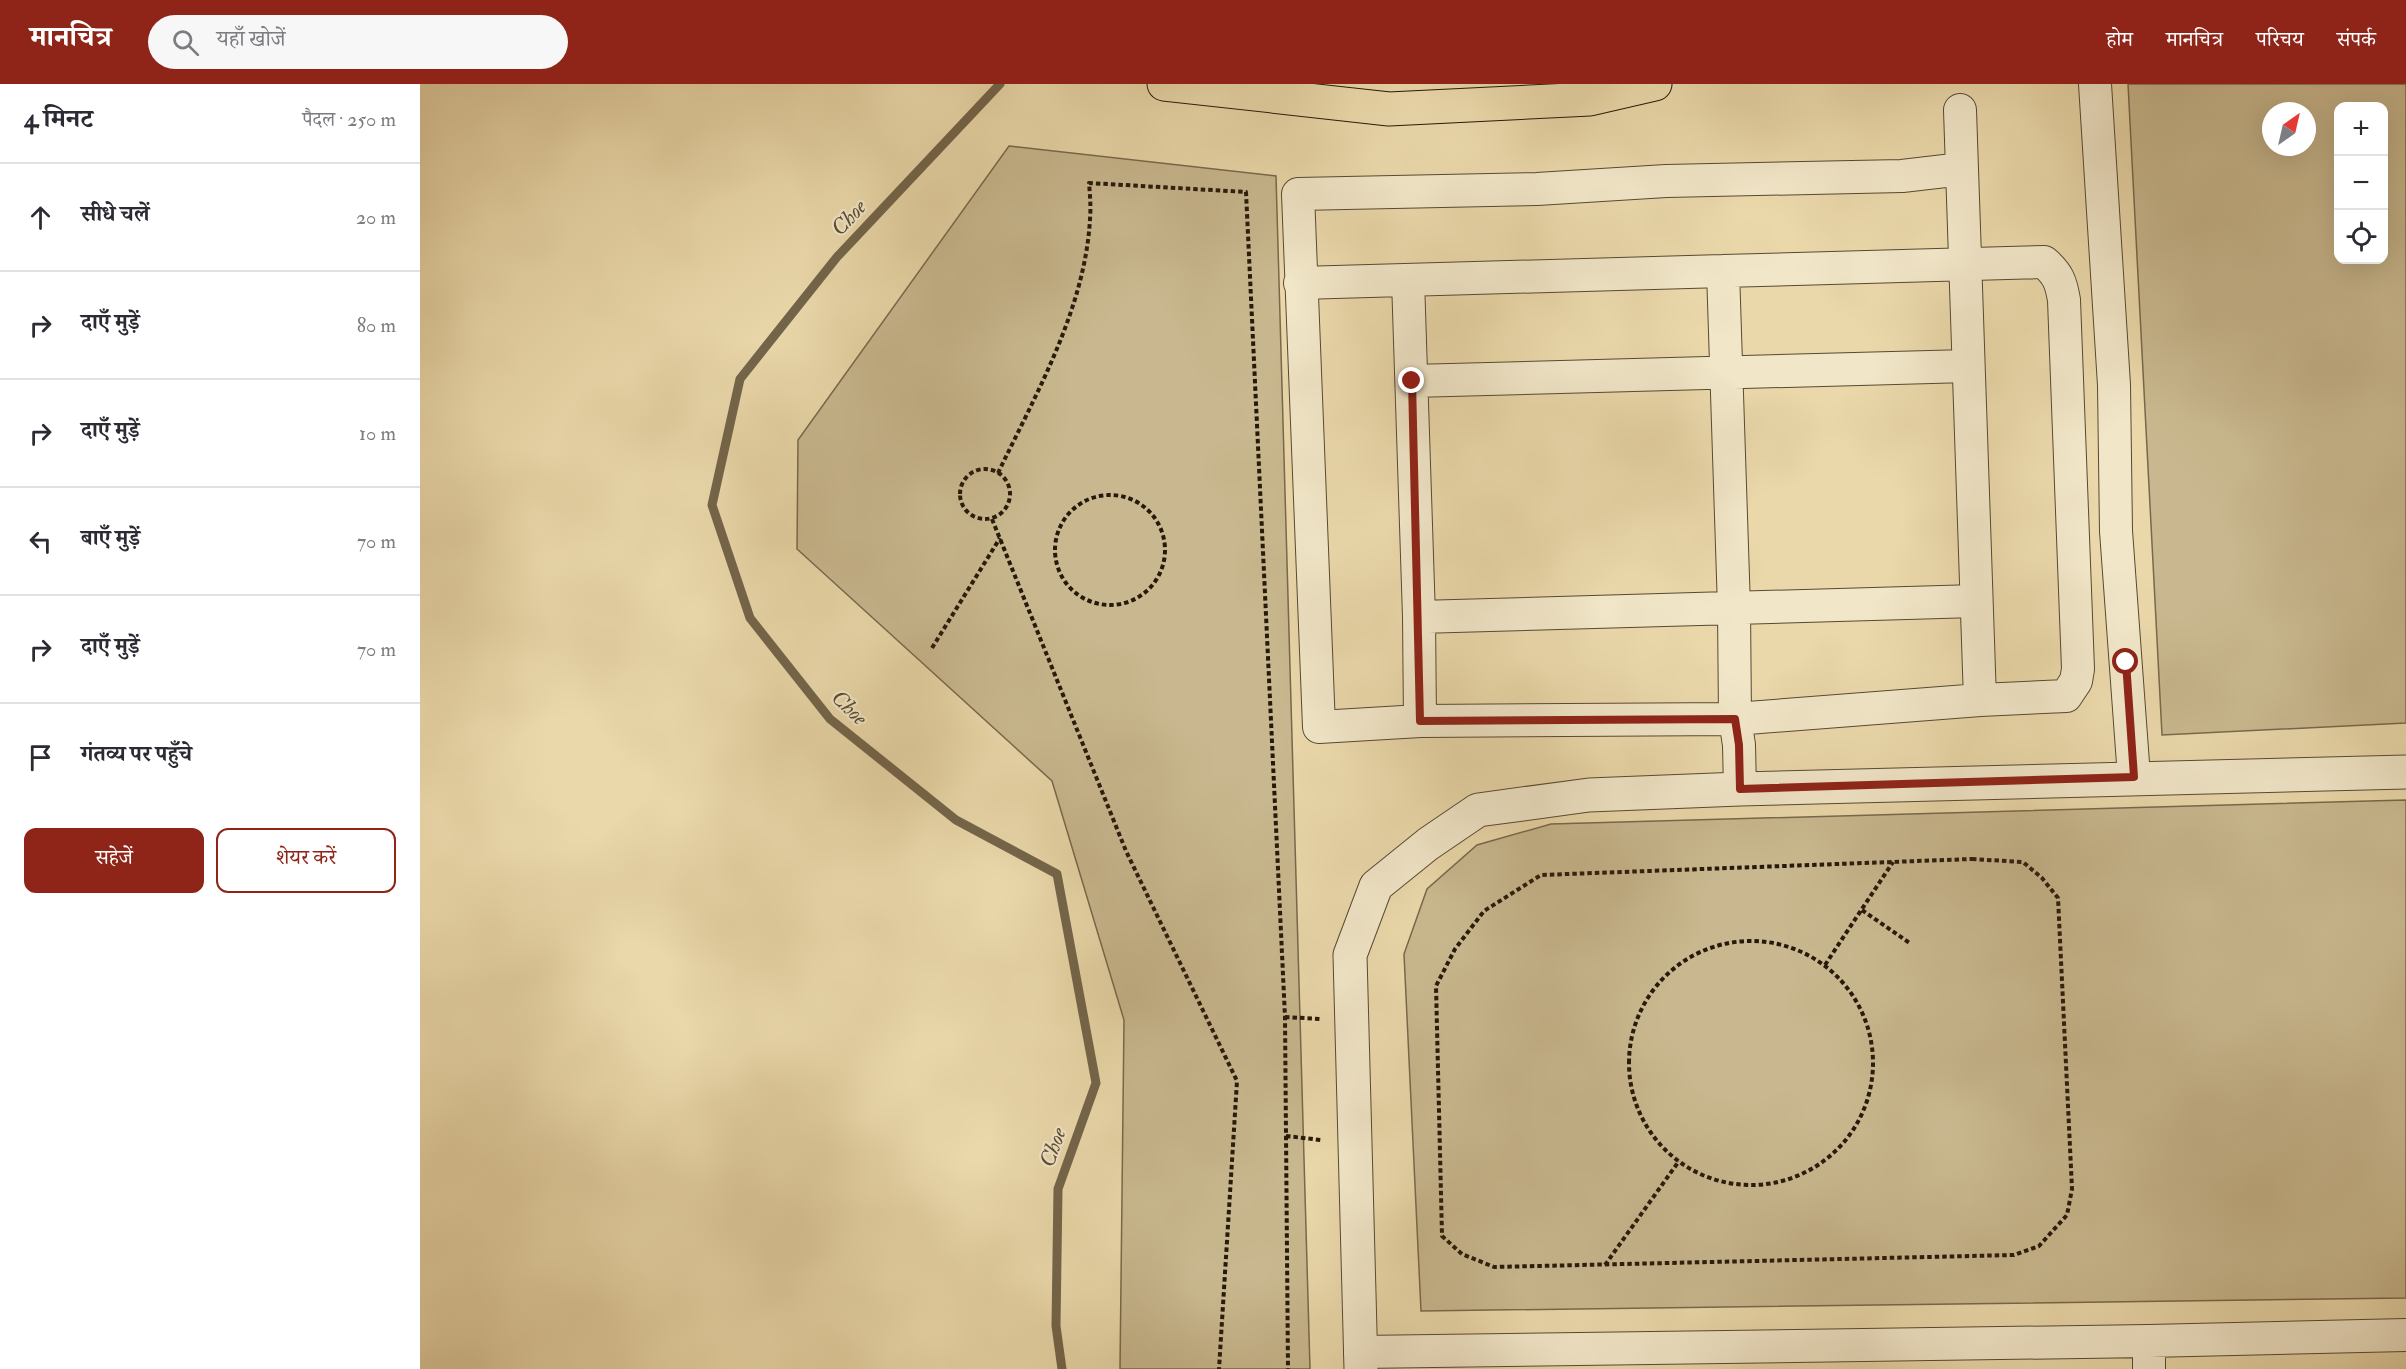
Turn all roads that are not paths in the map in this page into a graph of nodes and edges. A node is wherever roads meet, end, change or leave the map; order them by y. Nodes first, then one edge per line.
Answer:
1 (1655, 84) edge
2 (2095, 84) edge
3 (1179, 86) edge
4 (1960, 110) dead end
5 (1962, 169) junction
6 (1965, 264) junction
7 (1723, 271) junction
8 (1408, 280) junction
9 (1300, 283) junction
10 (1968, 366) junction
11 (1727, 372) junction
12 (1412, 381) junction
13 (1976, 601) junction
14 (1734, 608) junction
15 (1419, 617) junction
16 (1980, 700) junction
17 (1735, 719) junction
18 (1420, 721) junction
19 (2406, 772) edge
20 (2134, 777) junction
21 (1740, 789) junction
22 (2406, 1335) edge
23 (2149, 1355) edge
24 (1360, 1361) edge

1 - 3 main road
2 - 20 street
4 - 5 street
5 - 6 street
5 - 9 street
6 - 7 street
6 - 10 street
6 - 16 street
7 - 8 street
7 - 11 street
8 - 9 street
8 - 12 street
9 - 18 street
10 - 11 street
10 - 13 street
11 - 12 street
11 - 14 street
12 - 15 street
13 - 14 street
13 - 16 street
14 - 15 street
14 - 17 street
15 - 18 street
16 - 17 street
17 - 18 street
17 - 21 street
19 - 20 street
20 - 21 street
21 - 24 street
22 - 23 street
23 - 24 street

